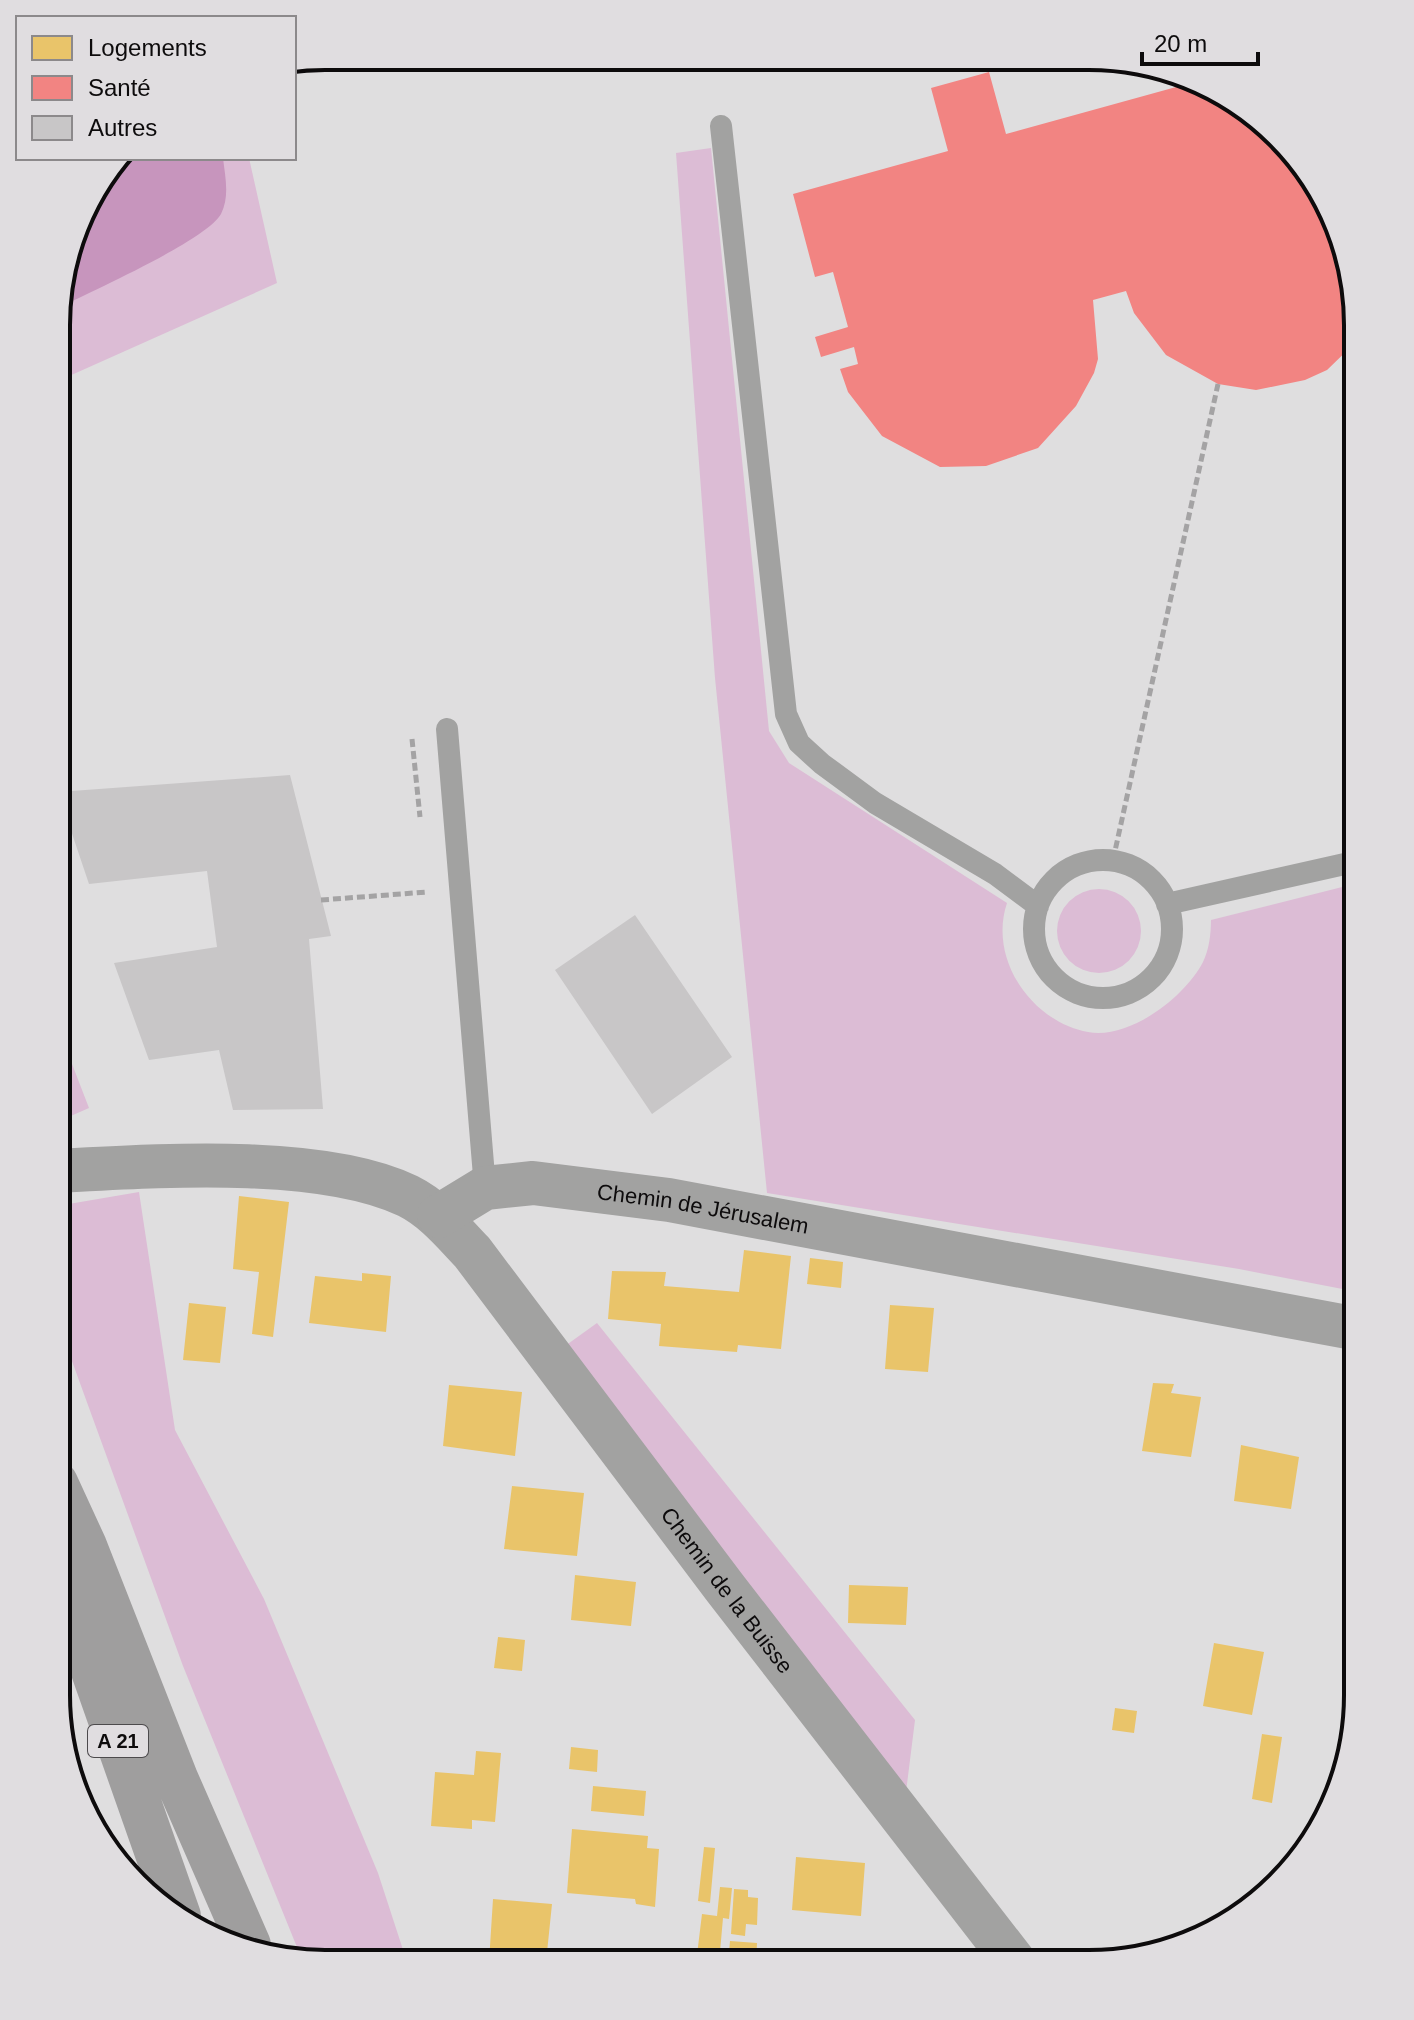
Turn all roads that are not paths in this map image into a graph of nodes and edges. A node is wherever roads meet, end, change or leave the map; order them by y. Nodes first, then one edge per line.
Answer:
1 (721, 126) dead end
2 (447, 729) dead end
3 (1344, 864) edge
4 (1167, 904) junction
5 (1038, 906) junction
6 (70, 1170) edge
7 (485, 1188) junction
8 (439, 1216) junction
9 (1343, 1326) edge
10 (70, 1517) edge
11 (70, 1606) edge
12 (173, 1899) edge
13 (245, 1937) edge
14 (1005, 1950) edge

1 - 5 lane
2 - 7 lane
3 - 4 lane
4 - 5 lane
4 - 5 lane
6 - 8 street
7 - 8 street, Chemin de Jérusalem
7 - 9 street, Chemin de Jérusalem
8 - 14 street, Chemin de la Buisse
10 - 13 highway
11 - 12 highway, A 21

